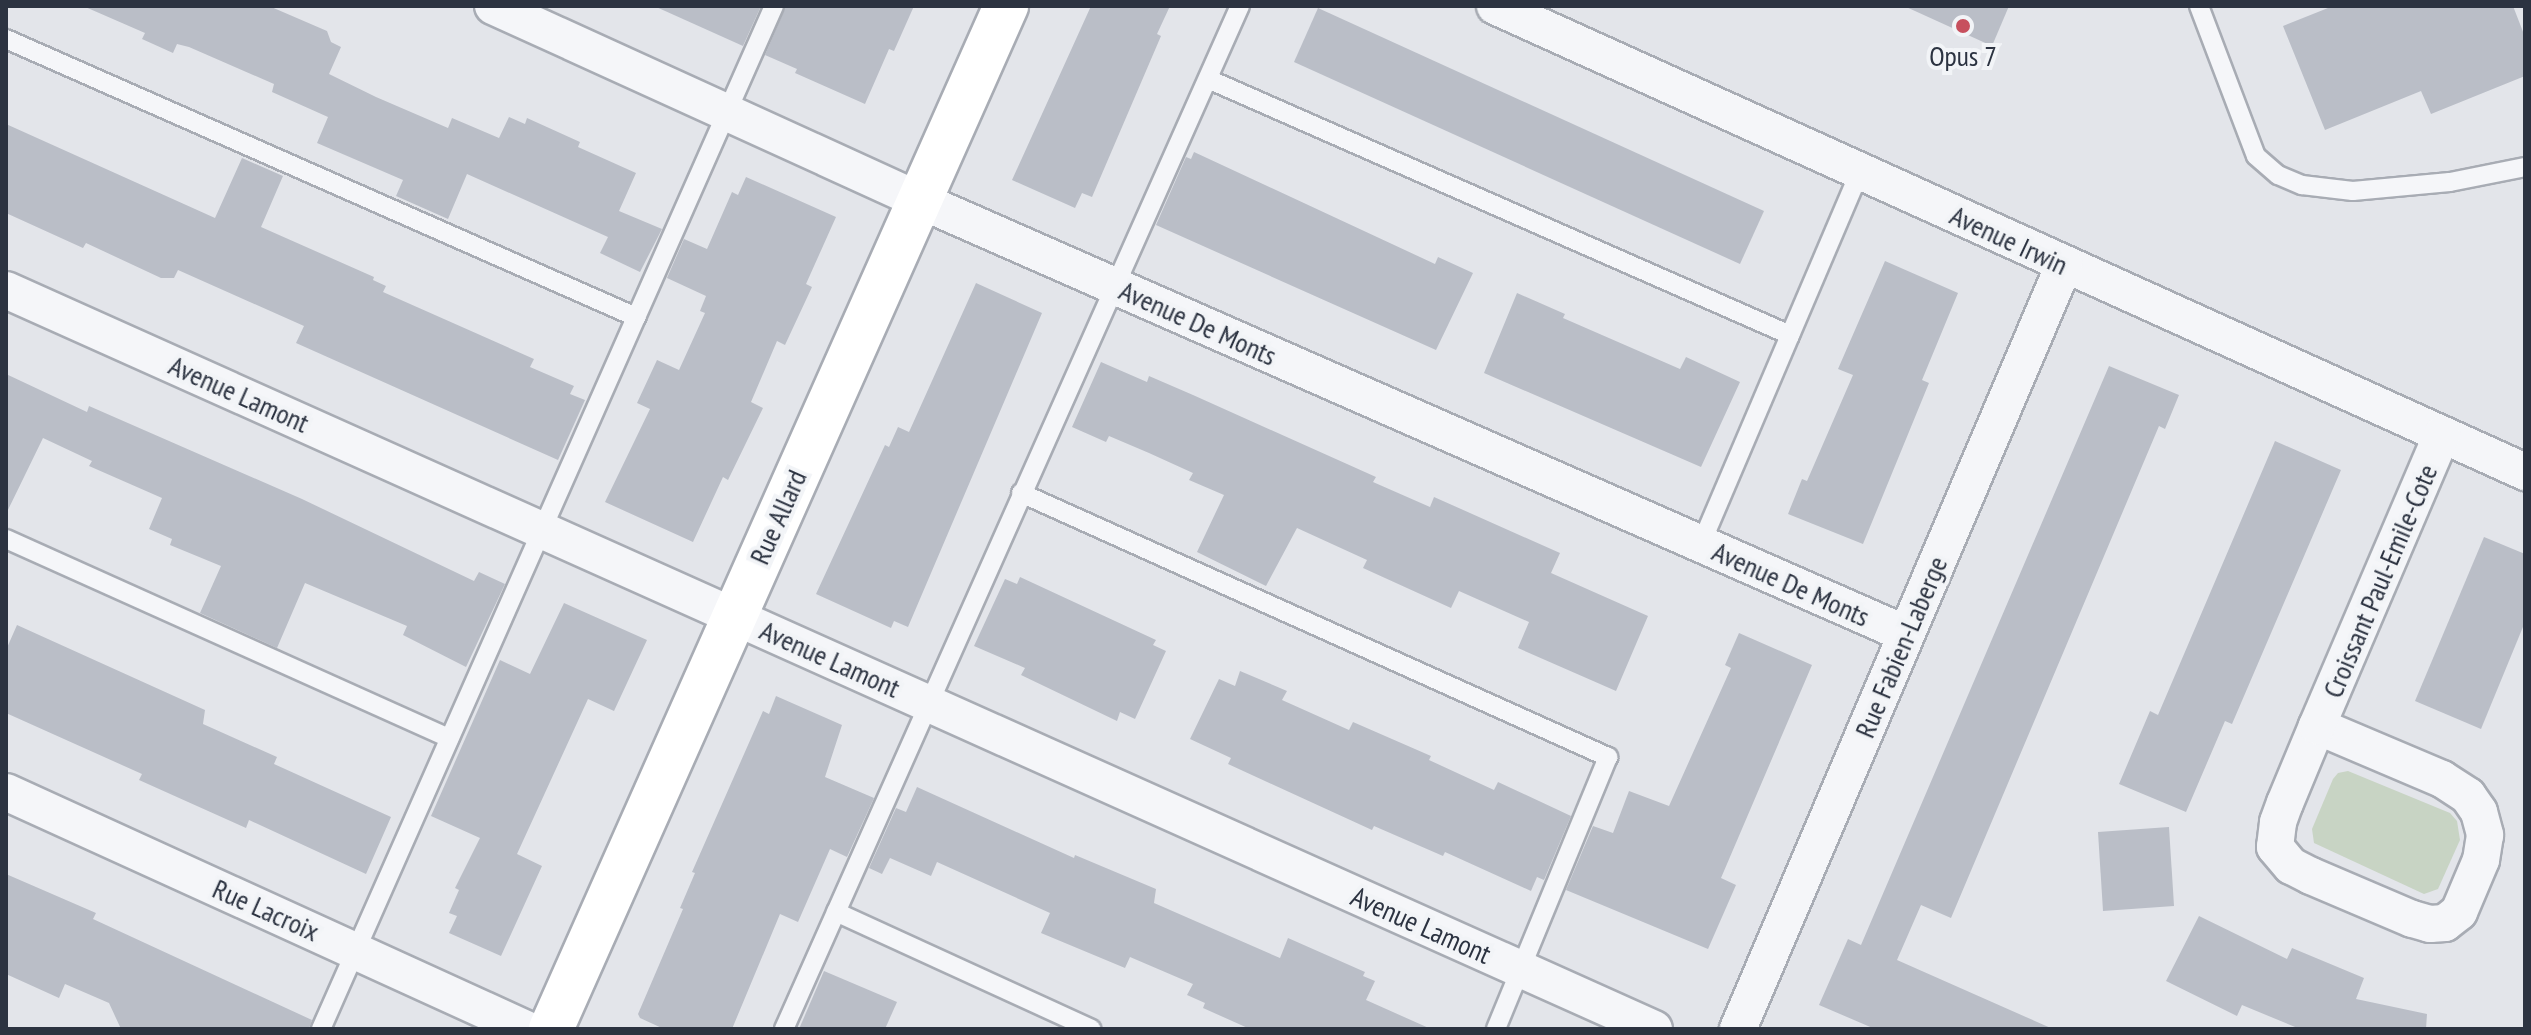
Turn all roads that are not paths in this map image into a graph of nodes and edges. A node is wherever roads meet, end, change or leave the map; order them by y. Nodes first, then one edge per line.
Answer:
1 (493, 6) edge
2 (774, 6) edge
3 (1006, 6) edge
4 (1240, 6) edge
5 (1495, 6) edge
6 (2199, 6) edge
7 (6, 39) edge
8 (1208, 79) junction
9 (726, 111) junction
10 (2525, 167) edge
11 (1860, 171) junction
12 (919, 200) junction
13 (2064, 265) junction
14 (1114, 286) junction
15 (6, 290) edge
16 (636, 317) junction
17 (1790, 335) junction
18 (2442, 435) junction
19 (2525, 472) edge
20 (1021, 493) junction
21 (542, 531) junction
22 (6, 539) edge
23 (1701, 544) junction
24 (735, 616) junction
25 (1906, 634) junction
26 (927, 703) junction
27 (2317, 726) junction
28 (449, 738) junction
29 (6, 792) edge
30 (836, 912) junction
31 (356, 951) junction
32 (1520, 969) junction
33 (321, 1029) edge
34 (526, 1029) edge
35 (551, 1029) edge
36 (784, 1029) edge
37 (1091, 1029) edge
38 (1496, 1029) edge
39 (1654, 1029) edge
40 (1738, 1029) edge

1 - 9 street, Avenue De Monts
2 - 9 lane
3 - 12 street, Rue Allard
4 - 8 lane
5 - 11 street, Avenue Irwin
6 - 10 lane
7 - 16 lane
8 - 14 lane
8 - 17 lane
9 - 12 street, Avenue De Monts
9 - 16 lane
11 - 13 street, Avenue Irwin
11 - 17 lane
12 - 14 street, Avenue De Monts
12 - 24 street, Rue Allard
13 - 18 street, Avenue Irwin
13 - 25 street, Rue Fabien-Laberge
14 - 20 lane
14 - 23 street, Avenue De Monts
15 - 21 street, Avenue Lamont
16 - 21 lane
17 - 23 lane
18 - 19 street, Avenue Irwin
18 - 27 street, Croissant Paul-Emile-Cote
20 - 26 lane
20 - 32 lane
21 - 24 street, Avenue Lamont
21 - 28 lane
22 - 28 lane
23 - 25 street, Avenue De Monts
24 - 26 street, Avenue Lamont
24 - 35 street, Rue Allard
25 - 40 street, Rue Fabien-Laberge
26 - 30 lane
26 - 32 street, Avenue Lamont
27 - 27 street, Croissant Paul-Emile-Cote
28 - 31 lane
29 - 31 street, Rue Lacroix
30 - 36 lane
30 - 37 lane
31 - 33 lane
31 - 34 street, Rue Lacroix
32 - 38 lane
32 - 39 street, Avenue Lamont

